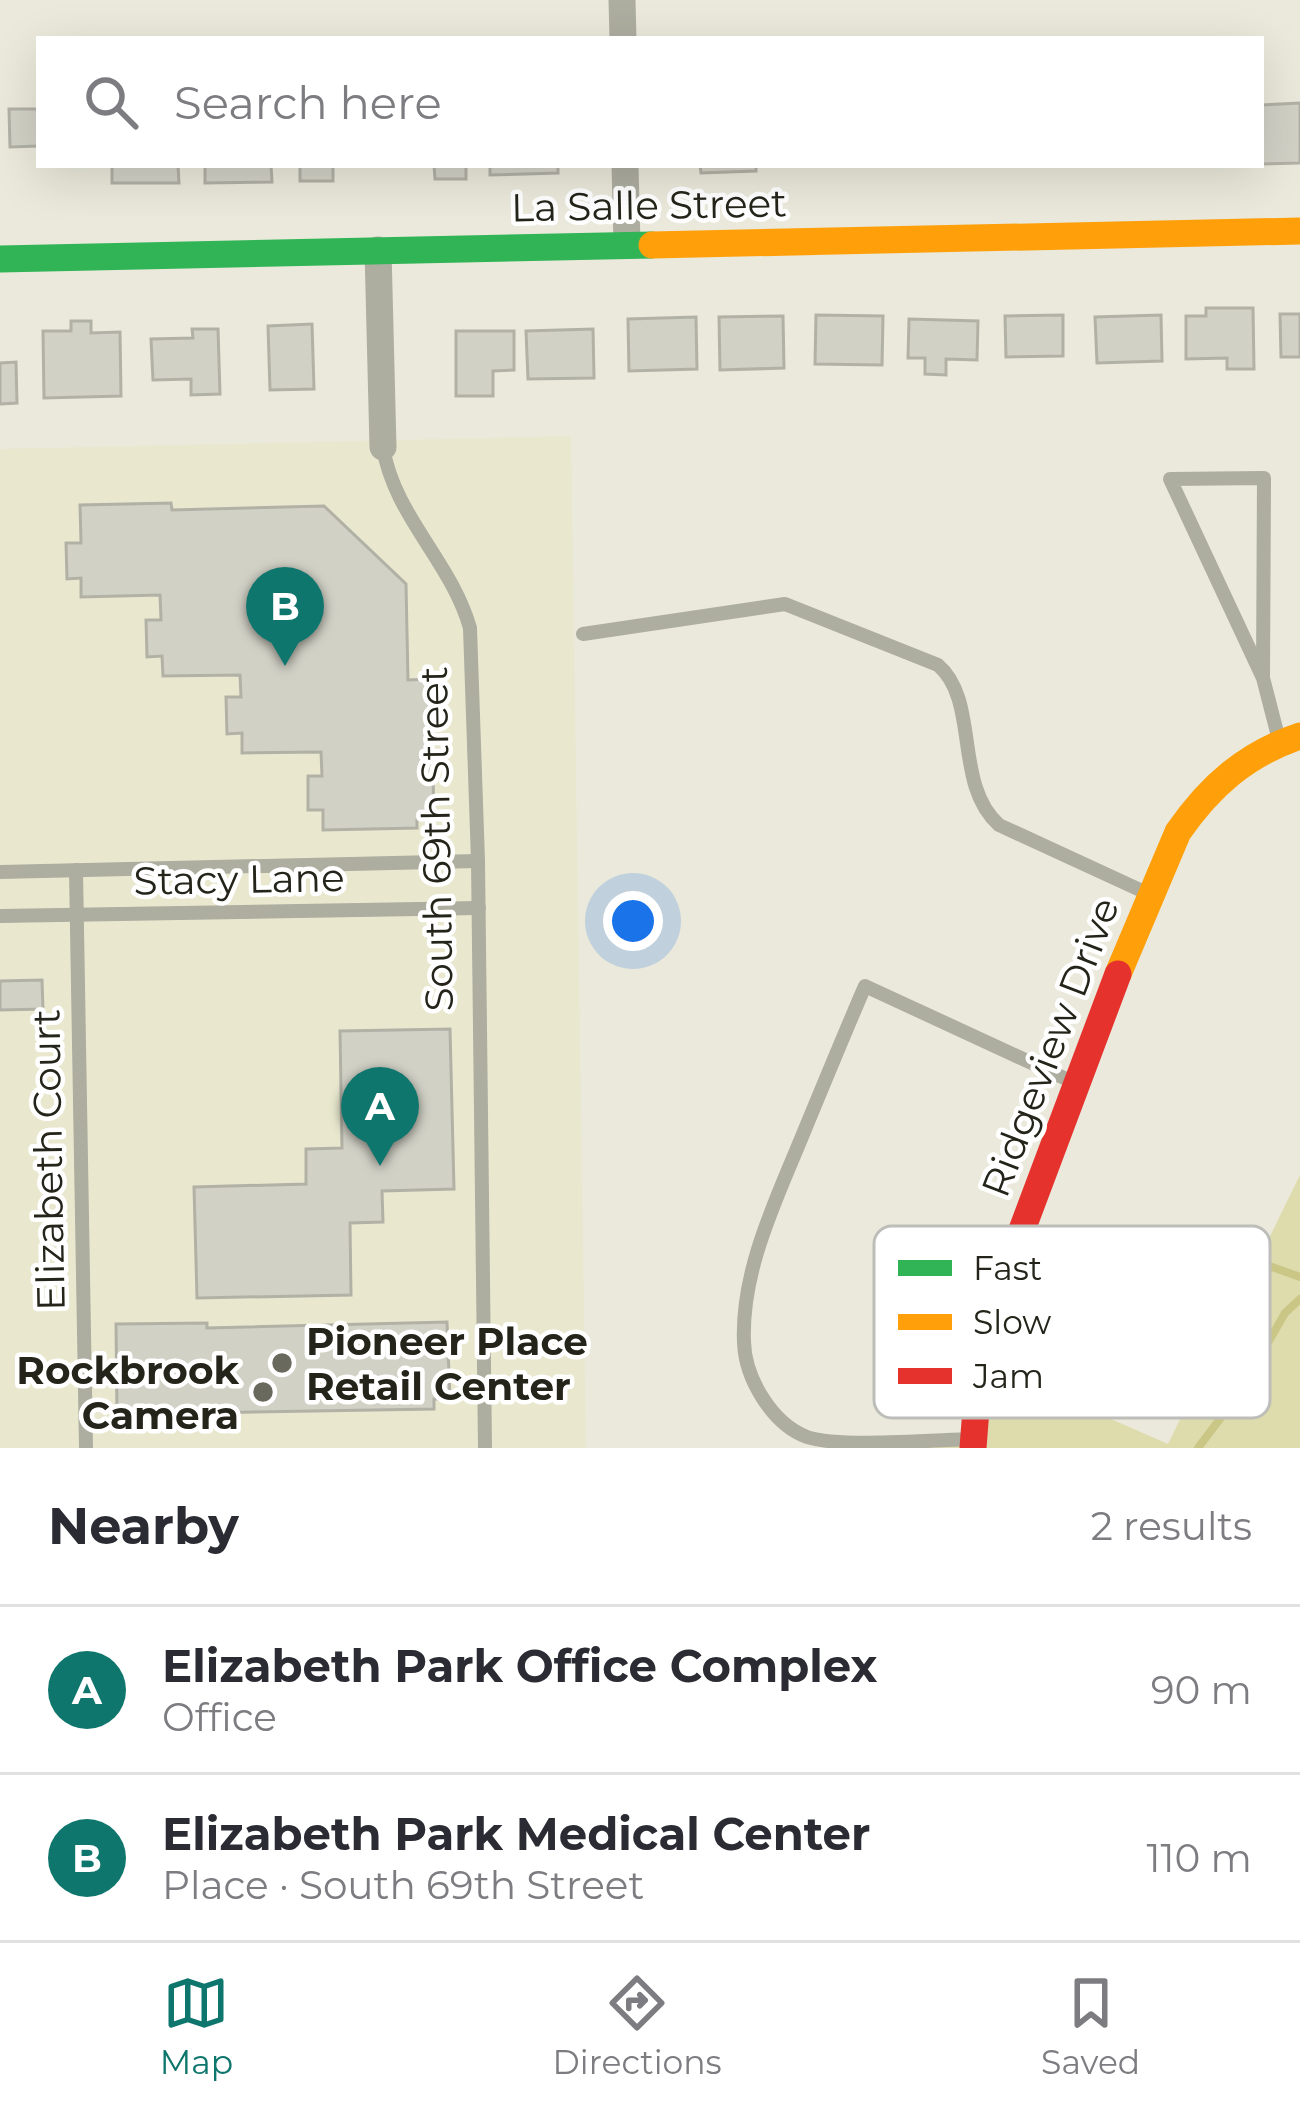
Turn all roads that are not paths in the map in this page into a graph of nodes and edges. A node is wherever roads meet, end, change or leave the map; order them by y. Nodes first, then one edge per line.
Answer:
1 (622, 0) edge
2 (623, 36) edge
3 (625, 168) edge
4 (1300, 232) edge
5 (627, 245) junction
6 (379, 250) junction
7 (0, 259) edge
8 (382, 447) joint
9 (583, 634) dead end
10 (1263, 678) junction
11 (1290, 739) edge
12 (478, 861) junction
13 (76, 870) junction
14 (0, 872) edge
15 (1151, 895) junction
16 (479, 908) junction
17 (76, 915) junction
18 (0, 916) edge
19 (1075, 1084) junction
20 (1022, 1226) edge
21 (973, 1444) edge
22 (86, 1448) edge
23 (485, 1448) edge

1 - 2 street
3 - 5 street
4 - 5 street, La Salle Street
5 - 6 street, La Salle Street
6 - 7 street, La Salle Street
6 - 8 street, South 69th Street
8 - 12 lane, South 69th Street
9 - 15 lane
10 - 10 lane
10 - 11 lane
11 - 15 street, Ridgeview Drive
12 - 13 lane, Stacy Lane
12 - 16 lane, South 69th Street
13 - 14 lane, Stacy Lane
13 - 17 lane, Elizabeth Court
15 - 19 street, Ridgeview Drive
16 - 17 lane, Stacy Lane
16 - 23 lane, South 69th Street
17 - 18 lane, Stacy Lane
17 - 22 lane, Elizabeth Court
19 - 20 street, Ridgeview Drive
19 - 21 lane

